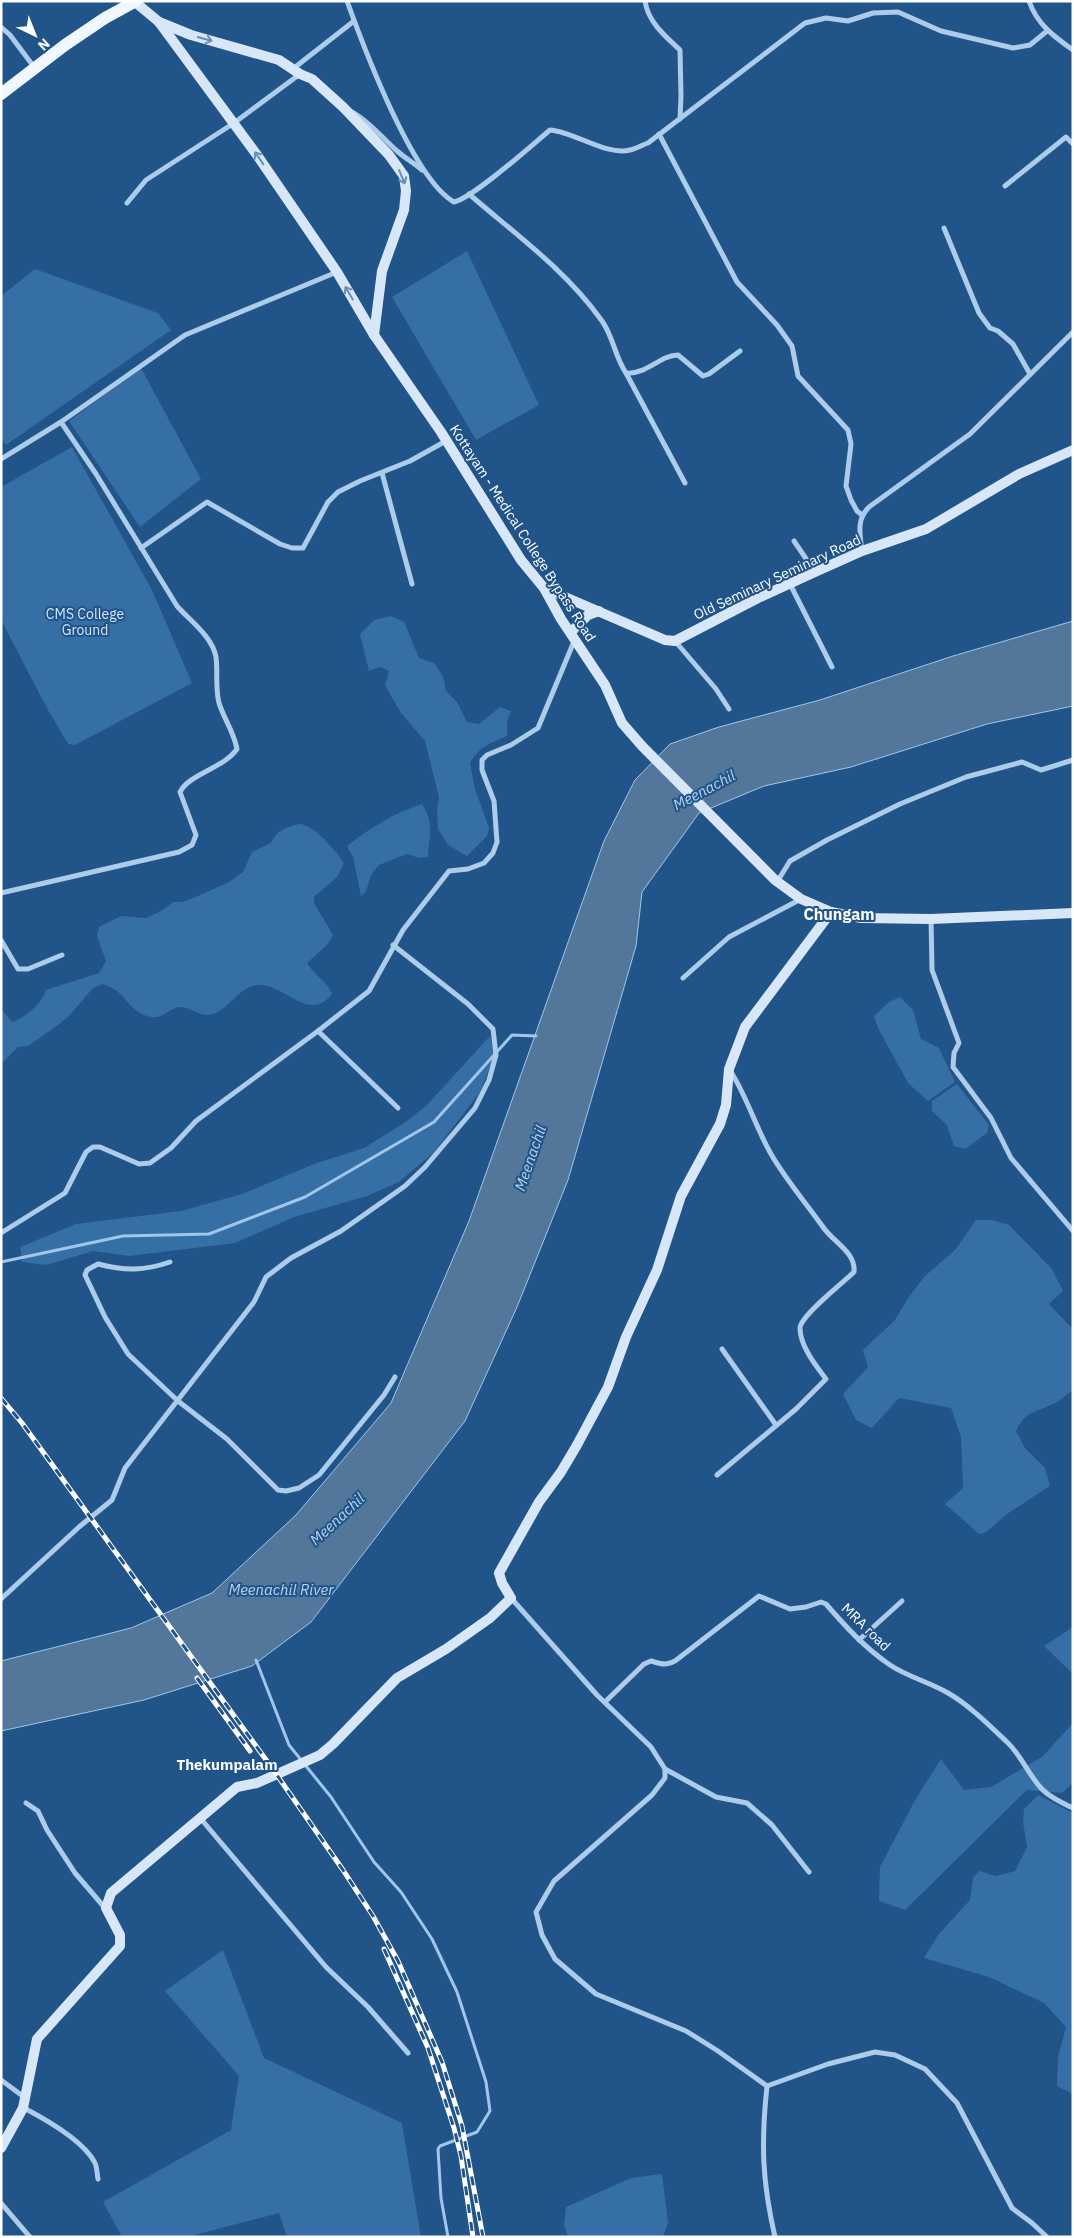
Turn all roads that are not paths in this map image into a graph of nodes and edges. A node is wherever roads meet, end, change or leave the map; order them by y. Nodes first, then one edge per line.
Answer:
1 (346, 1) edge
2 (645, 1) edge
3 (1028, 1) edge
4 (135, 2) edge
5 (354, 21) junction
6 (159, 22) junction
7 (1, 27) edge
8 (1047, 31) junction
9 (1073, 50) edge
10 (35, 67) junction
11 (297, 71) junction
12 (1, 94) edge
13 (343, 107) junction
14 (680, 119) junction
15 (234, 123) junction
16 (659, 134) junction
17 (1073, 144) edge
18 (426, 173) junction
19 (1005, 186) dead end
20 (469, 194) junction
21 (128, 203) dead end
22 (944, 228) dead end
23 (337, 272) junction
24 (1073, 332) edge
25 (374, 335) junction
26 (740, 351) dead end
27 (626, 373) junction
28 (1030, 374) junction
29 (61, 422) junction
30 (446, 441) junction
31 (1073, 450) edge
32 (1, 459) edge
33 (382, 473) junction
34 (685, 483) dead end
35 (862, 514) junction
36 (794, 541) dead end
37 (141, 548) junction
38 (862, 552) junction
39 (815, 572) junction
40 (789, 583) junction
41 (412, 584) dead end
42 (544, 588) junction
43 (599, 611) junction
44 (573, 636) junction
45 (675, 641) junction
46 (832, 667) dead end
47 (729, 709) dead end
48 (1073, 760) edge
49 (776, 881) junction
50 (1, 893) edge
51 (800, 900) junction
52 (831, 912) junction
53 (1073, 913) edge
54 (931, 919) junction
55 (1, 940) edge
56 (393, 946) junction
57 (62, 955) dead end
58 (683, 978) dead end
59 (318, 1032) junction
60 (729, 1069) junction
61 (398, 1108) dead end
62 (1073, 1231) edge
63 (1, 1233) edge
64 (170, 1262) dead end
65 (722, 1349) dead end
66 (395, 1377) dead end
67 (178, 1401) junction
68 (776, 1425) junction
69 (717, 1475) dead end
70 (511, 1598) junction
71 (1, 1599) edge
72 (902, 1601) dead end
73 (860, 1640) junction
74 (605, 1702) junction
75 (665, 1769) junction
76 (26, 1803) dead end
77 (1073, 1808) edge
78 (201, 1819) junction
79 (809, 1872) dead end
80 (106, 1908) junction
81 (408, 2053) dead end
82 (1, 2080) edge
83 (767, 2086) junction
84 (24, 2102) junction
85 (1, 2148) edge
86 (98, 2179) dead end
87 (1, 2203) edge
88 (30, 2237) edge
89 (776, 2237) edge
90 (1047, 2237) edge

1 - 5 street
2 - 14 street
3 - 8 street
4 - 6 main road
4 - 10 main road
5 - 11 street
5 - 18 street
6 -> 11 main road
6 - 15 main road, Kottayam - Medical College Bypass Road
7 - 10 street
8 - 9 street
8 - 14 street
10 - 12 main road
11 - 13 main road
11 - 15 street
13 - 18 street
13 -> 25 main road
14 - 16 street
15 - 21 street
23 -> 15 main road, Kottayam - Medical College Bypass Road
16 - 20 street
16 - 35 street
17 - 19 street
18 - 20 street
20 - 27 street
22 - 28 street
25 -> 23 main road, Kottayam - Medical College Bypass Road
23 - 29 street
24 - 28 street
25 - 30 main road, Kottayam - Medical College Bypass Road
26 - 27 street
27 - 34 street
28 - 35 street
29 - 32 street
29 - 37 street
30 - 33 street
30 - 42 main road, Kottayam - Medical College Bypass Road
31 - 38 main road, Old Seminary Seminary Road
33 - 37 street
33 - 41 street
35 - 38 street
36 - 39 street
37 - 50 street
38 - 39 main road, Old Seminary Seminary Road
39 - 40 main road, Old Seminary Seminary Road
40 - 45 main road, Old Seminary Seminary Road
40 - 46 street
42 - 43 main road
42 - 44 main road, Kottayam - Medical College Bypass Road
43 - 44 main road
43 - 45 main road
44 - 49 main road, Kottayam - Medical College Bypass Road
44 - 56 street
45 - 47 street
48 - 49 street
49 - 51 main road, Kottayam - Medical College Bypass Road
51 - 52 main road, Kottayam - Medical College Bypass Road
51 - 58 street
52 - 54 main road, Kottayam - Medical College Bypass Road
52 - 60 main road
53 - 54 main road, Kottayam - Medical College Bypass Road
54 - 62 street
55 - 57 street
56 - 59 street
56 - 67 street
59 - 61 street
59 - 63 street
60 - 68 street
60 - 70 main road
64 - 67 street
65 - 68 street
66 - 67 street
67 - 71 street
68 - 69 street
70 - 74 street
70 - 78 main road
72 - 73 street
73 - 74 street, MRA road
73 - 77 street, MRA road
74 - 75 street
75 - 79 street
75 - 83 street
76 - 80 street
78 - 80 main road
78 - 81 street
80 - 84 main road
82 - 84 street
83 - 89 street
83 - 90 street
84 - 85 main road
84 - 86 street
87 - 88 street

